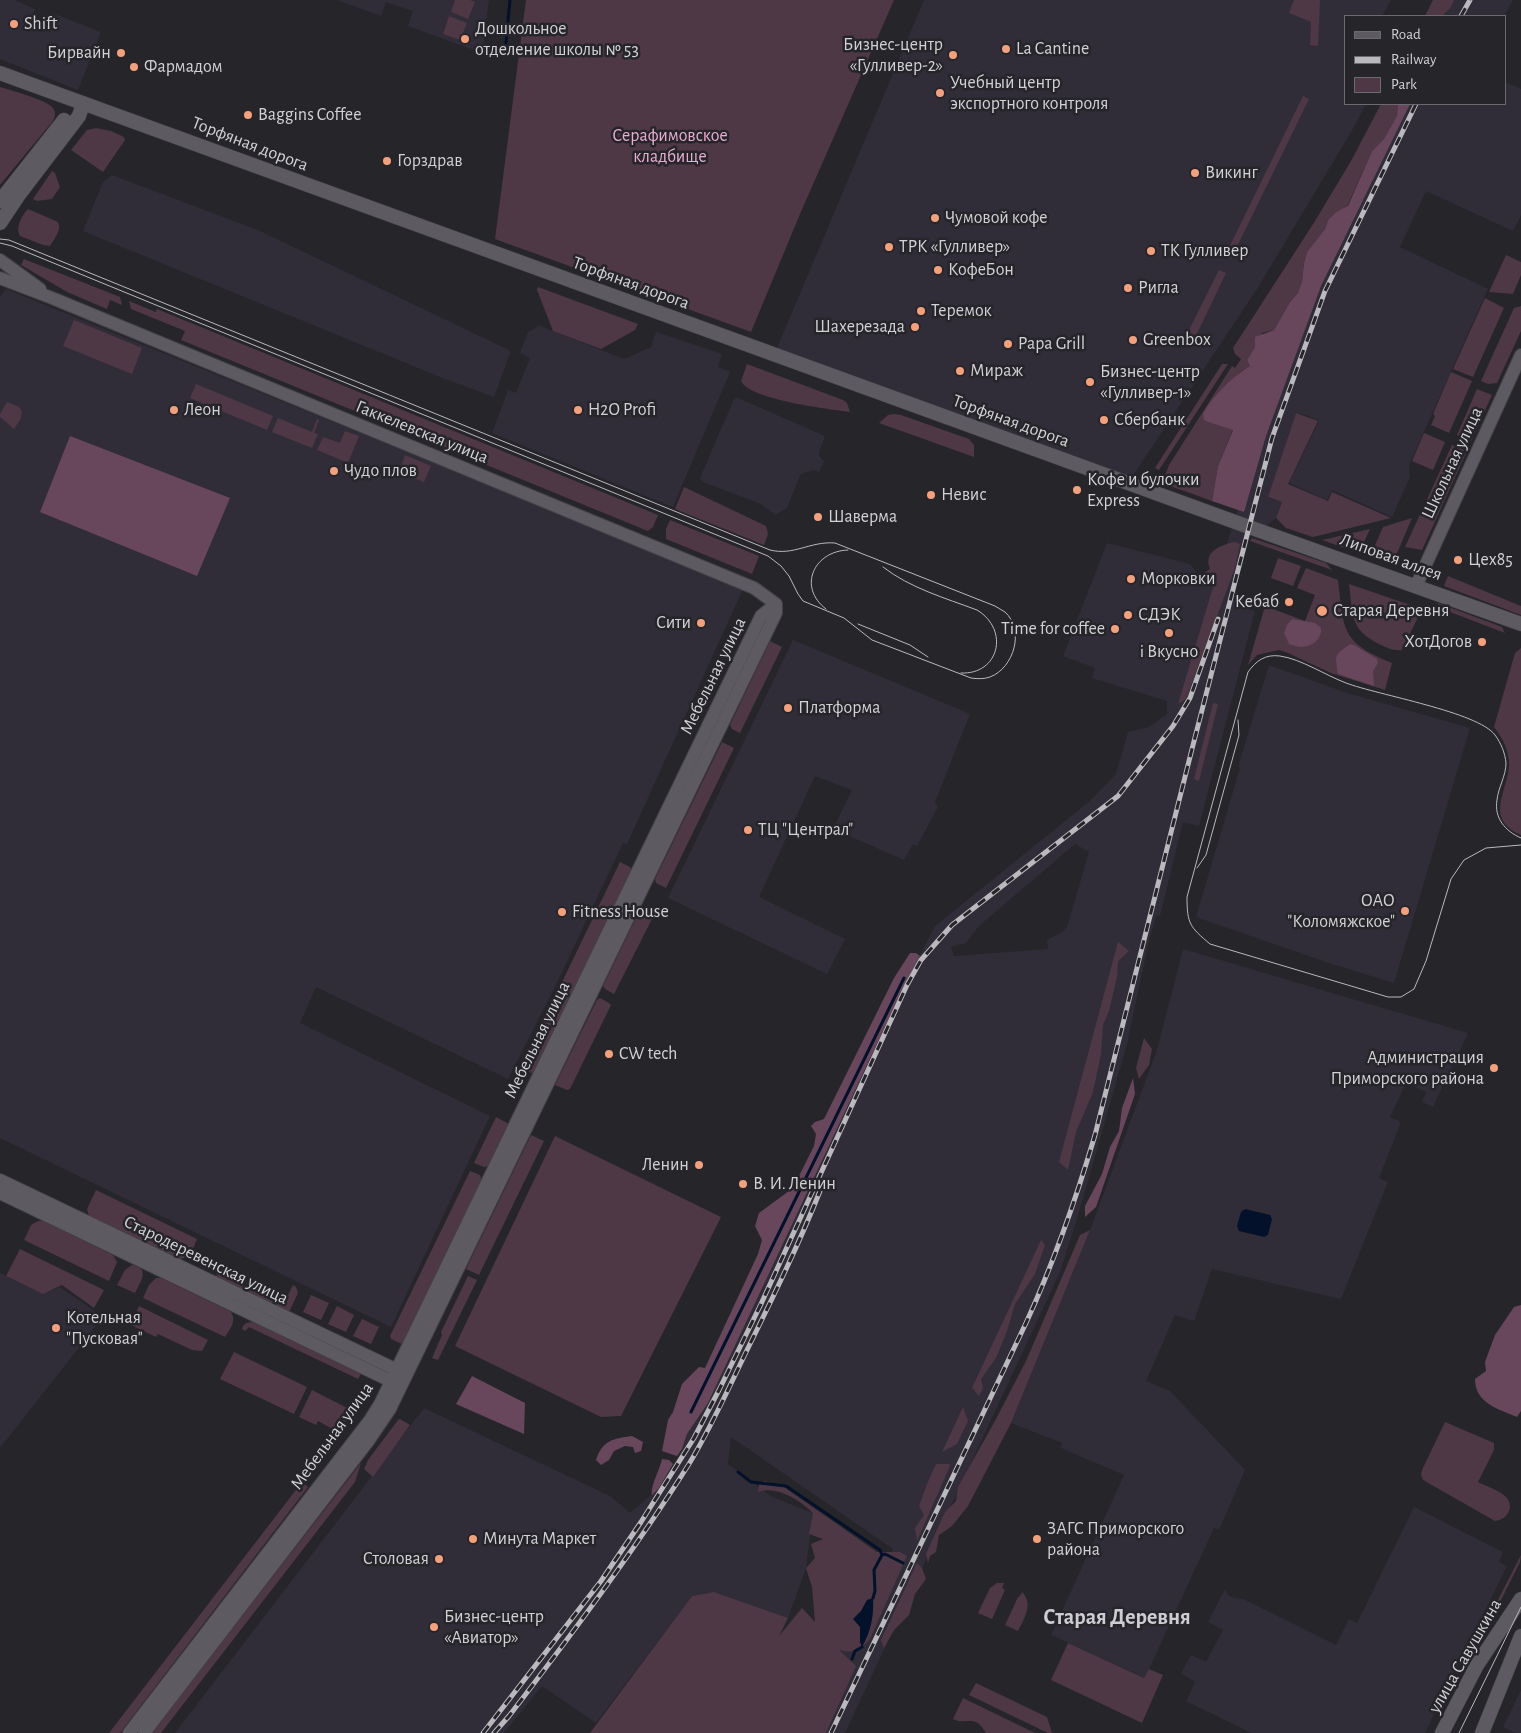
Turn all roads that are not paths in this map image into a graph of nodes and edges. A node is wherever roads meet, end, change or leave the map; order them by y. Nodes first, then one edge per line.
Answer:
1 (0, 73) edge
2 (83, 102) junction
3 (0, 201) edge
4 (0, 223) edge
5 (0, 260) edge
6 (0, 278) edge
7 (52, 298) junction
8 (1521, 354) edge
9 (1248, 527) joint
10 (1416, 586) junction
11 (776, 604) joint
12 (1521, 624) edge
13 (0, 1180) edge
14 (0, 1193) edge
15 (399, 1379) junction
16 (1521, 1598) edge
17 (1521, 1636) edge
18 (130, 1733) edge
19 (144, 1733) edge
20 (1442, 1733) edge
21 (1482, 1733) edge

1 - 2 main road, Торфяная дорога
2 - 3 main road
2 - 4 main road
2 - 9 main road, Торфяная дорога
5 - 7 street, Гаккелевская улица
6 - 7 street, Гаккелевская улица
7 - 11 street, Гаккелевская улица
8 - 10 street, Школьная улица
9 - 10 main road, Липовая аллея
10 - 12 main road, Липовая аллея
11 - 15 street, Мебельная улица
13 - 15 street, Стародеревенская улица
14 - 15 street, Стародеревенская улица
15 - 18 street, Мебельная улица
15 - 19 street, Мебельная улица
16 - 20 main road, улица Савушкина
17 - 21 main road

